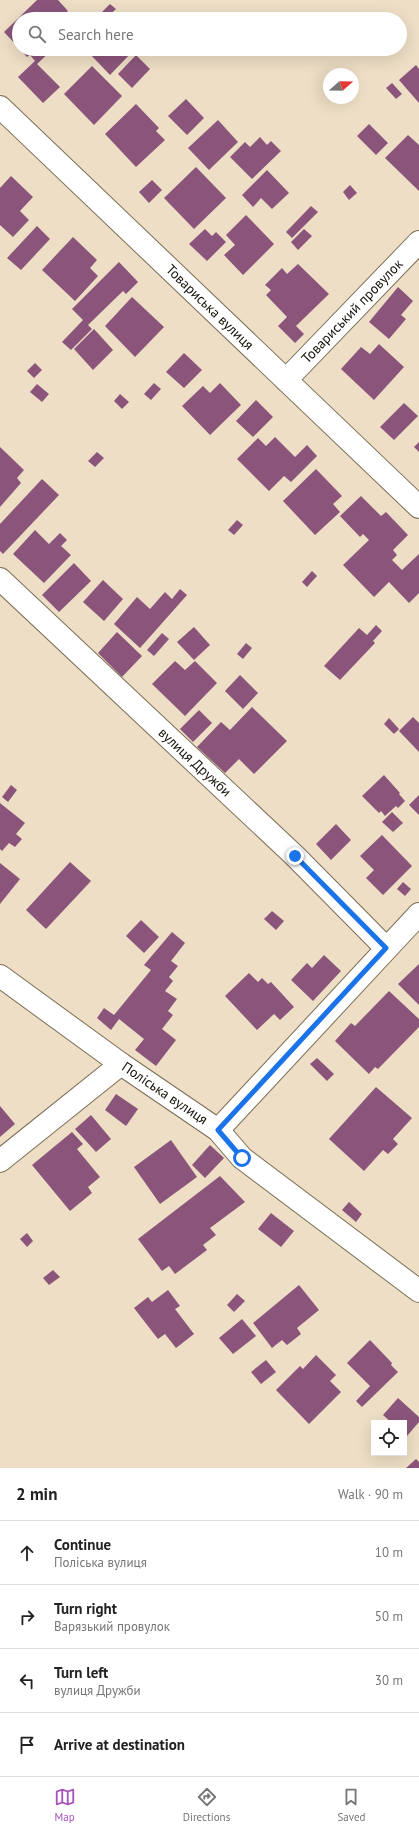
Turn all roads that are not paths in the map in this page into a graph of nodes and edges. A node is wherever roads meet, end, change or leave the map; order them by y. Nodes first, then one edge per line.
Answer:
1 (0, 107) edge
2 (419, 242) edge
3 (286, 380) junction
4 (419, 507) edge
5 (0, 579) edge
6 (419, 914) edge
7 (386, 948) junction
8 (0, 976) edge
9 (121, 1064) junction
10 (218, 1130) junction
11 (0, 1161) edge
12 (419, 1291) edge

1 - 3 street, Товариська вулиця
2 - 3 street, Товариський провулок
3 - 4 street, Товариська вулиця
5 - 7 street, вулиця Дружби
6 - 7 street
7 - 10 street
8 - 9 street, Поліська вулиця
9 - 10 street, Поліська вулиця
9 - 11 street
10 - 12 street, Поліська вулиця

